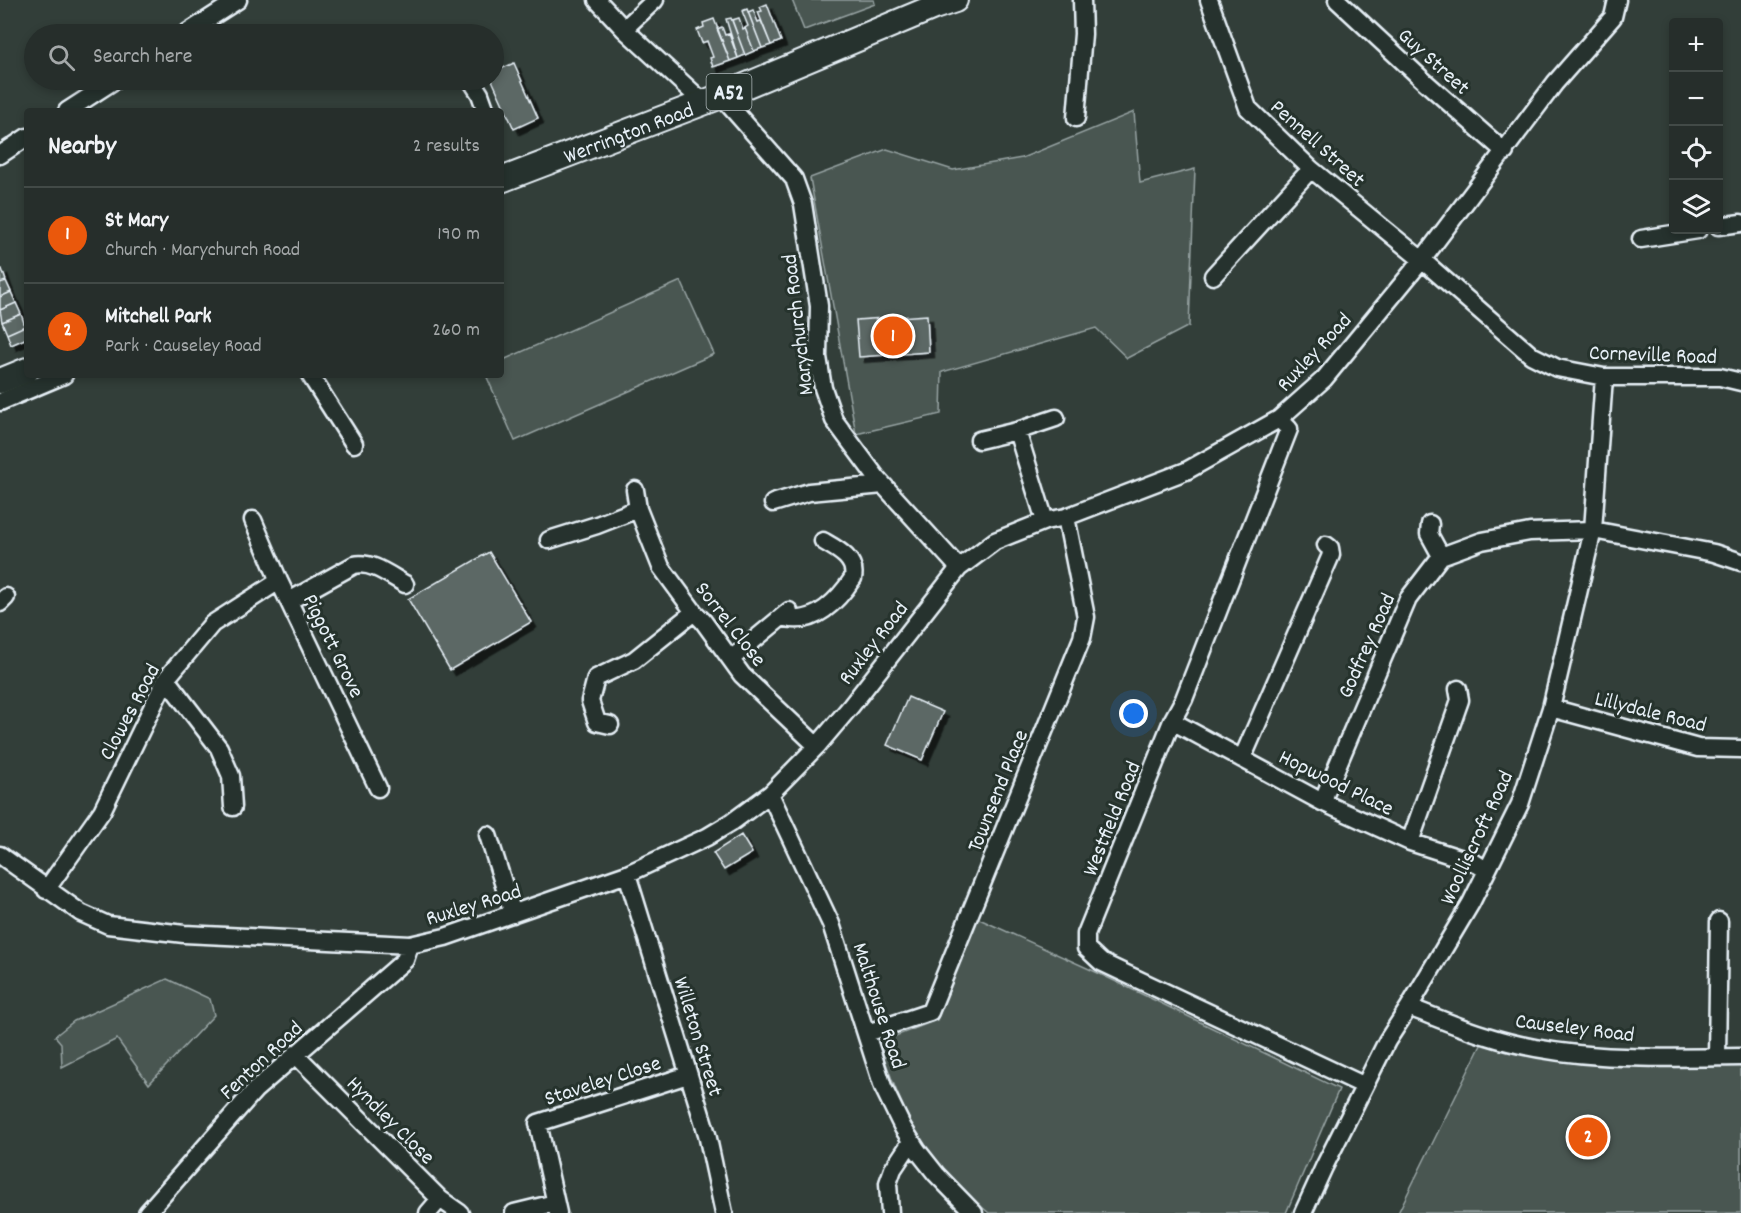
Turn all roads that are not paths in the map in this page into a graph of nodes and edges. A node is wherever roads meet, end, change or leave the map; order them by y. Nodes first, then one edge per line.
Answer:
1 (238, 0) edge
2 (597, 0) edge
3 (655, 0) edge
4 (955, 0) edge
5 (1082, 0) edge
6 (1209, 0) edge
7 (1336, 0) edge
8 (1617, 0) edge
9 (201, 24) edge
10 (624, 28) junction
11 (100, 90) edge
12 (477, 90) edge
13 (712, 99) junction
14 (72, 108) edge
15 (485, 108) edge
16 (1076, 118) dead end
17 (24, 139) edge
18 (1505, 152) junction
19 (0, 155) edge
20 (1311, 169) junction
21 (504, 173) edge
22 (1741, 223) edge
23 (1723, 225) edge
24 (1670, 234) edge
25 (1641, 238) dead end
26 (1422, 260) junction
27 (1213, 276) dead end
28 (24, 372) edge
29 (1604, 377) junction
30 (44, 378) edge
31 (312, 378) edge
32 (1741, 382) edge
33 (0, 385) edge
34 (1056, 418) dead end
35 (1279, 419) junction
36 (1017, 431) junction
37 (979, 440) dead end
38 (354, 444) dead end
39 (883, 485) junction
40 (635, 490) dead end
41 (773, 503) dead end
42 (638, 509) junction
43 (1066, 517) junction
44 (253, 520) dead end
45 (1046, 521) junction
46 (1430, 524) dead end
47 (1593, 530) junction
48 (549, 540) dead end
49 (823, 541) dead end
50 (1326, 545) dead end
51 (1441, 556) junction
52 (1741, 562) edge
53 (959, 568) junction
54 (279, 581) junction
55 (405, 584) dead end
56 (289, 601) junction
57 (694, 612) junction
58 (731, 659) junction
59 (166, 679) junction
60 (1458, 689) dead end
61 (1551, 708) junction
62 (1172, 721) junction
63 (610, 725) dead end
64 (817, 746) junction
65 (1741, 749) edge
66 (1242, 759) junction
67 (378, 788) dead end
68 (770, 794) junction
69 (1322, 802) junction
70 (233, 807) dead end
71 (488, 835) dead end
72 (1410, 842) junction
73 (0, 855) edge
74 (1486, 870) junction
75 (627, 874) junction
76 (46, 890) junction
77 (513, 914) junction
78 (1719, 921) dead end
79 (410, 945) junction
80 (1410, 1007) junction
81 (867, 1033) junction
82 (295, 1054) junction
83 (1717, 1057) junction
84 (1741, 1057) edge
85 (688, 1075) junction
86 (1363, 1085) junction
87 (911, 1142) junction
88 (440, 1199) junction
89 (557, 1208) edge
90 (147, 1213) edge
91 (428, 1213) edge
92 (460, 1213) edge
93 (514, 1213) edge
94 (724, 1213) edge
95 (890, 1213) edge
96 (974, 1213) edge
97 (1304, 1213) edge

1 - 9 street
2 - 10 street, Marychurch Road
3 - 10 street
4 - 13 highway, Werrington Road / A52
5 - 16 street
6 - 20 street, Pennell Street
7 - 18 street, Guy Street
8 - 18 street, Ruxley Road
10 - 13 street, Marychurch Road
11 - 14 street
12 - 15 street
13 - 21 highway, Werrington Road / A52
13 - 39 street, Marychurch Road
17 - 19 street
18 - 26 street, Ruxley Road
20 - 26 street, Pennell Street
20 - 27 street
22 - 23 street
24 - 25 street
26 - 29 street, Corneville Road
26 - 35 street, Ruxley Road
28 - 33 highway
29 - 32 street, Corneville Road
29 - 47 street, Woolliscroft Road
30 - 33 street
31 - 38 street
34 - 36 street
35 - 43 street, Ruxley Road
35 - 62 street, Westfield Road
36 - 37 street
36 - 45 street
39 - 41 street
39 - 53 street, Marychurch Road
40 - 42 street, Sorrel Close
42 - 48 street
42 - 57 street, Sorrel Close
43 - 45 street, Ruxley Road
43 - 81 street, Townsend Place
44 - 54 street, Piggott Grove
45 - 53 street, Ruxley Road
46 - 51 street
47 - 51 street
47 - 52 street
47 - 61 street, Woolliscroft Road
49 - 58 street
50 - 66 street
51 - 69 street, Godfrey Road
53 - 64 street, Ruxley Road
54 - 56 street, Piggott Grove
54 - 59 street, Clowes Road
55 - 56 street
56 - 67 street, Piggott Grove
57 - 58 street, Sorrel Close
57 - 63 street
58 - 64 street, Sorrel Close
59 - 70 street
59 - 76 street, Clowes Road
60 - 72 street
61 - 65 street, Lillydale Road
61 - 74 street, Woolliscroft Road
62 - 66 street, Hopwood Place
62 - 86 street, Westfield Road
64 - 68 street, Ruxley Road
66 - 69 street, Hopwood Place
68 - 75 street, Ruxley Road
68 - 81 street, Malthouse Road
69 - 72 street, Hopwood Place
71 - 77 street
72 - 74 street, Hopwood Place
73 - 76 street, Ruxley Road
74 - 80 street, Woolliscroft Road
75 - 77 street, Ruxley Road
75 - 85 street, Willeton Street
76 - 79 street, Ruxley Road
77 - 79 street, Ruxley Road
78 - 83 street
79 - 82 street, Fenton Road
80 - 83 street, Causeley Road
80 - 86 street, Woolliscroft Road
81 - 87 street, Malthouse Road
82 - 88 street, Hyndley Close
82 - 90 street, Fenton Road
83 - 84 street, Causeley Road
85 - 89 street, Staveley Close
85 - 94 street, Willeton Street
86 - 97 street, Woolliscroft Road
87 - 95 street
87 - 96 street, Malthouse Road
88 - 91 street
88 - 92 street, Hyndley Close
89 - 93 street

